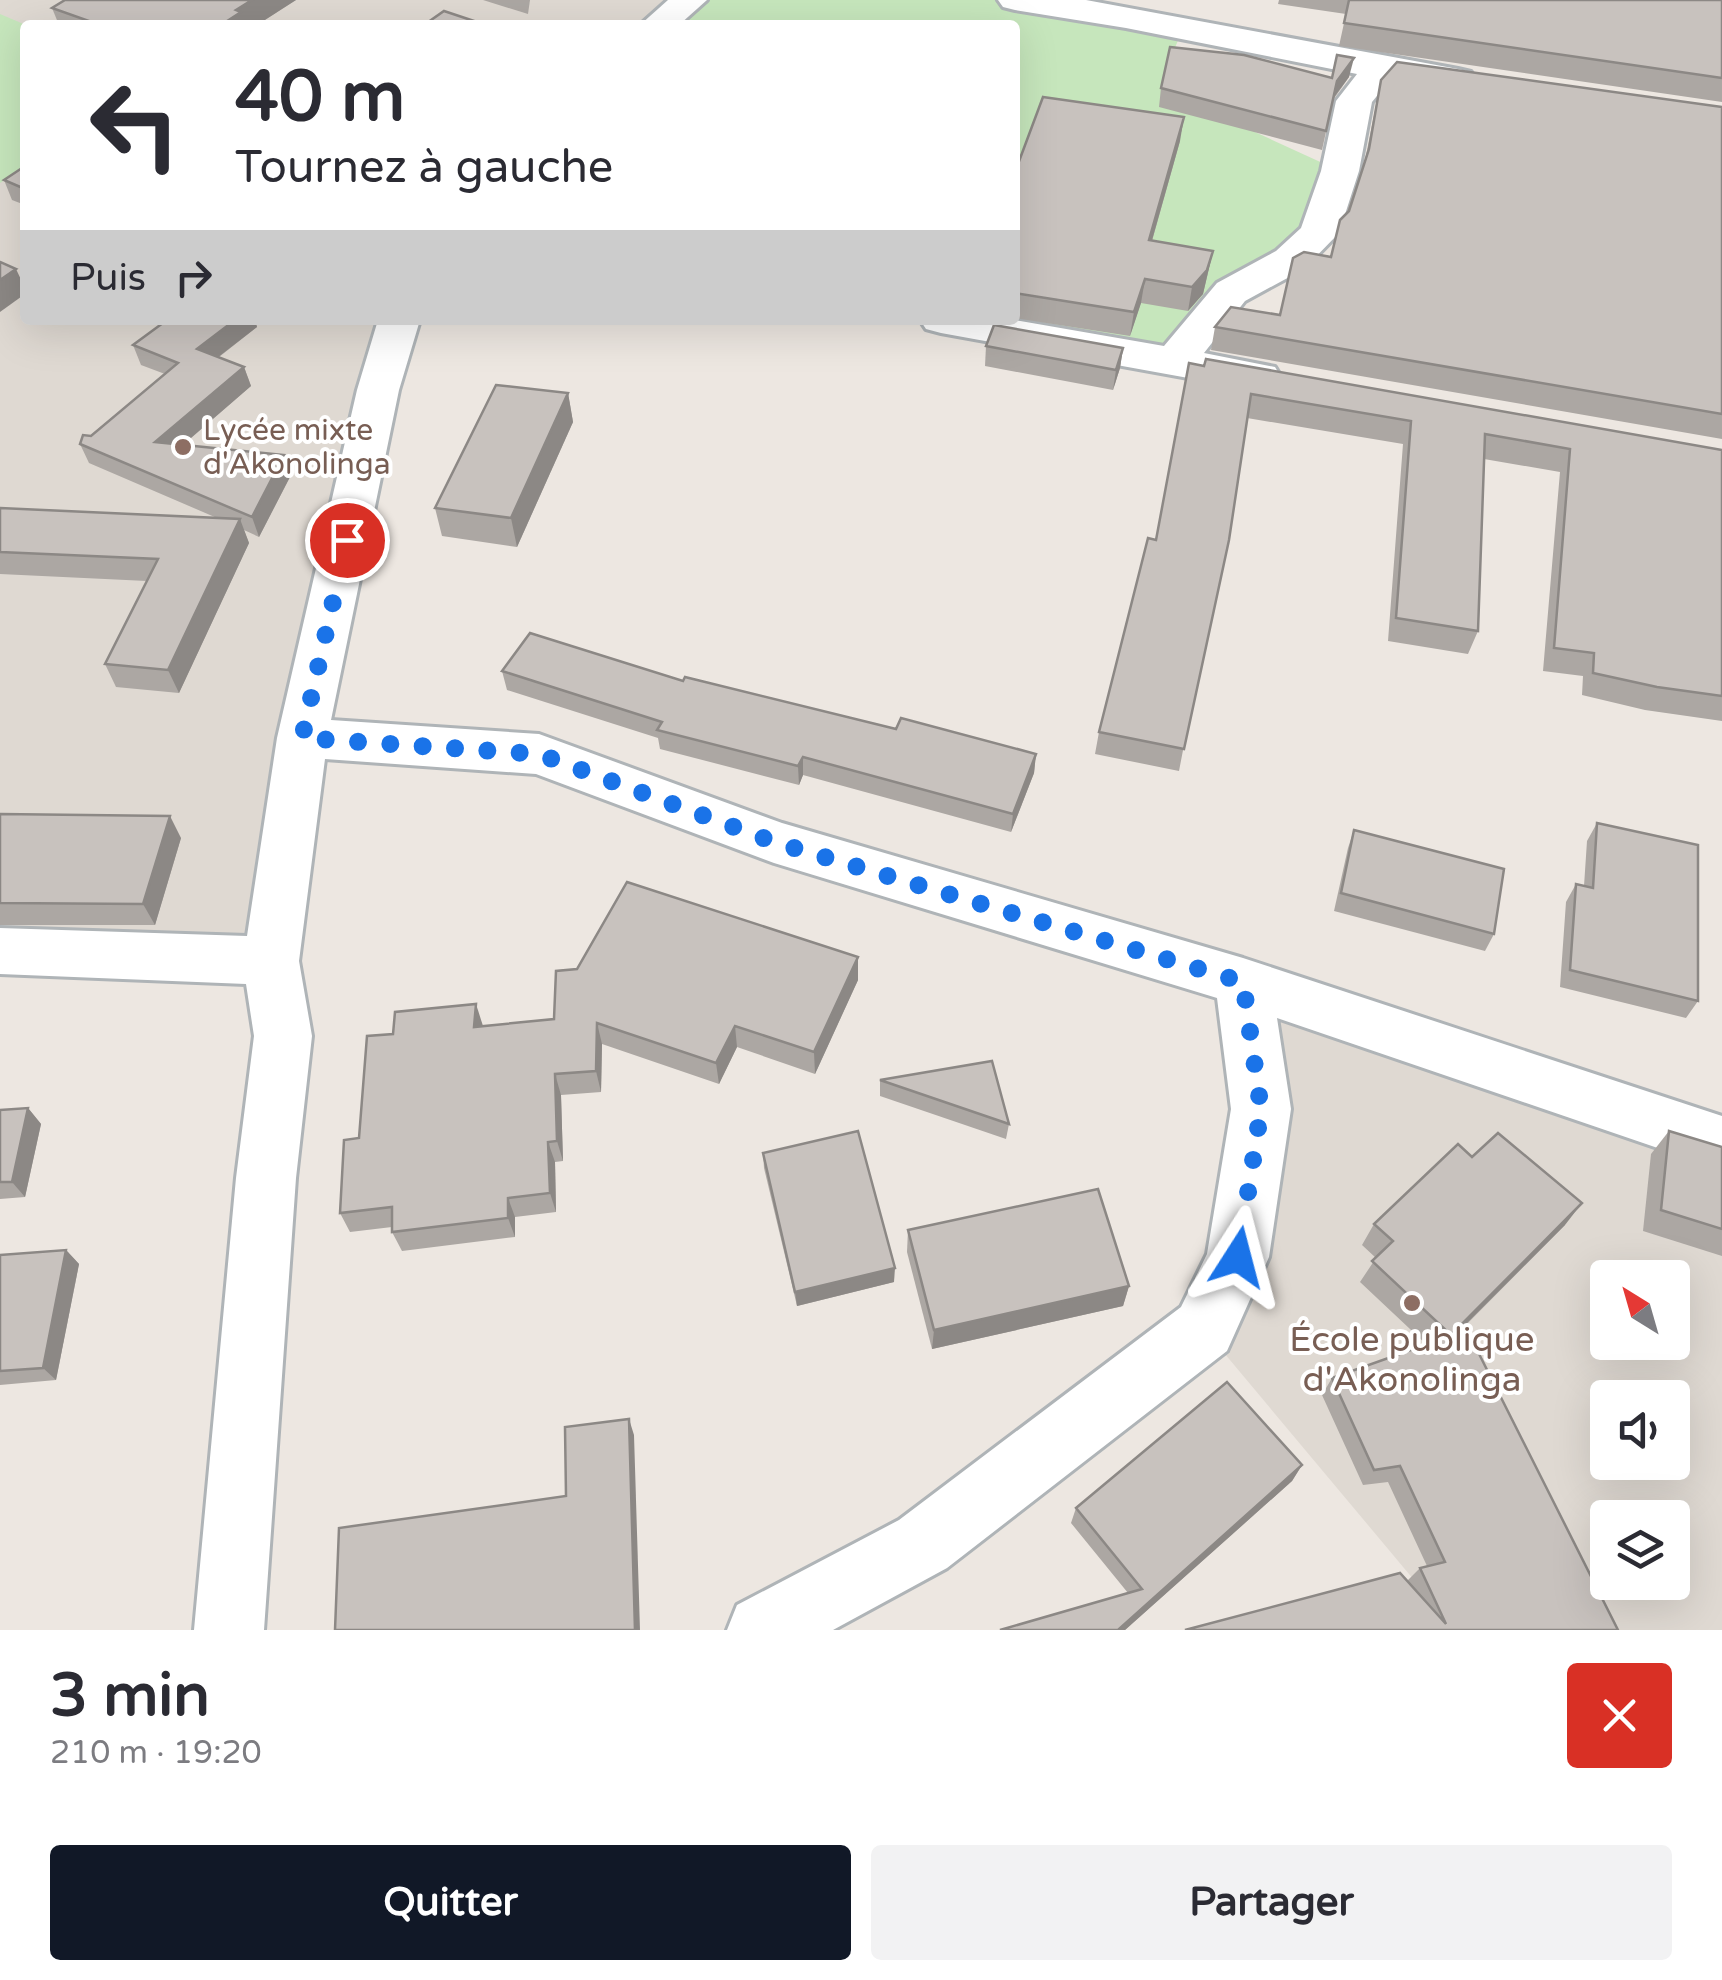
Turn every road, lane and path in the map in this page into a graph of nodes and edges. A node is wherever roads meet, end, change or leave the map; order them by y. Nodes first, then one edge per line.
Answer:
1 (690, 0) edge
2 (1015, 0) edge
3 (664, 20) edge
4 (1380, 69) junction
5 (1495, 85) edge
6 (398, 325) edge
7 (969, 325) edge
8 (1174, 362) junction
9 (1309, 386) edge
10 (302, 738) junction
11 (0, 952) edge
12 (270, 961) junction
13 (1243, 982) junction
14 (1722, 1143) edge
15 (229, 1630) edge
16 (762, 1630) edge

1 - 3 street
2 - 4 street
4 - 5 street
4 - 8 street
6 - 10 street
7 - 8 street
8 - 9 street
10 - 12 street
10 - 13 street
11 - 12 street
12 - 15 street
13 - 14 street
13 - 16 street

